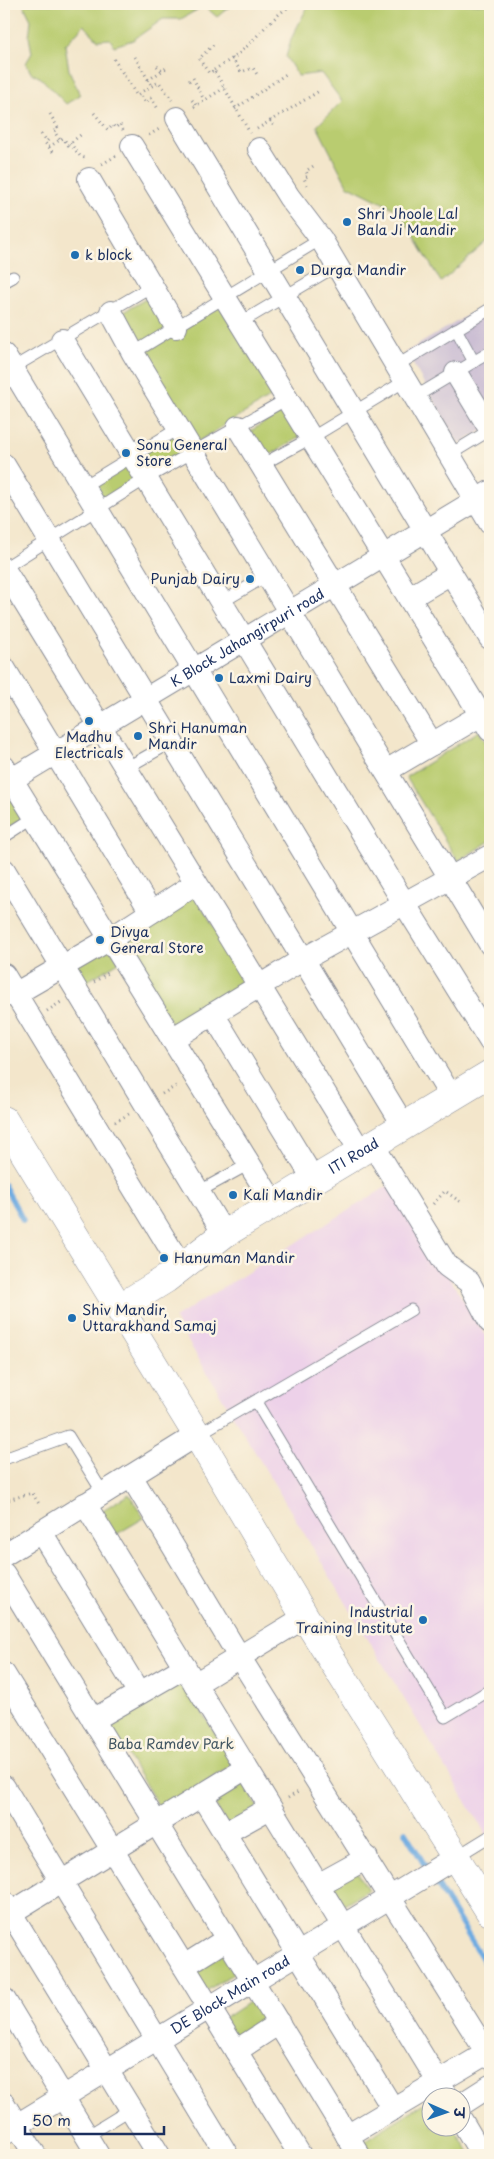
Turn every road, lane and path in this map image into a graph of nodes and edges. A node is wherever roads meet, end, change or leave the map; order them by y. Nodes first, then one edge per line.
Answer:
1 (287, 8) dead end
2 (213, 46) dead end
3 (135, 57) dead end
4 (232, 58) junction
5 (114, 59) dead end
6 (158, 66) dead end
7 (168, 67) dead end
8 (214, 70) junction
9 (162, 71) junction
10 (286, 74) dead end
11 (156, 75) junction
12 (258, 76) dead end
13 (159, 79) dead end
14 (148, 80) junction
15 (189, 80) dead end
16 (152, 86) junction
17 (224, 88) junction
18 (322, 90) dead end
19 (143, 91) dead end
20 (192, 100) dead end
21 (204, 100) junction
22 (196, 106) junction
23 (235, 109) junction
24 (94, 113) dead end
25 (50, 114) dead end
26 (176, 118) junction
27 (270, 120) junction
28 (275, 128) dead end
29 (83, 133) dead end
30 (42, 134) dead end
31 (60, 140) junction
32 (255, 141) junction
33 (70, 143) junction
34 (132, 146) junction
35 (49, 148) junction
36 (54, 154) dead end
37 (92, 174) junction
38 (321, 239) junction
39 (336, 266) junction
40 (270, 272) junction
41 (152, 286) junction
42 (285, 297) junction
43 (225, 298) junction
44 (490, 308) edge
45 (111, 312) junction
46 (240, 323) junction
47 (176, 328) junction
48 (456, 329) junction
49 (62, 340) junction
50 (490, 352) edge
51 (133, 353) junction
52 (6, 366) edge
53 (465, 368) junction
54 (405, 382) junction
55 (287, 399) junction
56 (354, 412) junction
57 (238, 427) junction
58 (179, 428) junction
59 (490, 430) edge
60 (311, 438) junction
61 (194, 452) junction
62 (449, 455) junction
63 (133, 456) junction
64 (4, 465) edge
65 (261, 465) junction
66 (147, 478) junction
67 (84, 486) junction
68 (483, 496) edge
69 (97, 508) junction
70 (490, 523) edge
71 (426, 531) junction
72 (49, 539) junction
73 (383, 556) junction
74 (4, 568) edge
75 (451, 573) junction
76 (268, 575) junction
77 (335, 585) junction
78 (409, 598) junction
79 (222, 602) junction
80 (290, 612) junction
81 (490, 638) edge
82 (245, 639) junction
83 (4, 668) edge
84 (195, 669) junction
85 (146, 698) junction
86 (486, 723) edge
87 (100, 726) junction
88 (172, 742) junction
89 (432, 744) junction
90 (55, 753) junction
91 (126, 768) junction
92 (386, 771) junction
93 (6, 777) edge
94 (35, 817) junction
95 (4, 837) edge
96 (490, 856) edge
97 (4, 870) edge
98 (451, 879) junction
99 (196, 883) junction
100 (404, 903) junction
101 (151, 912) junction
102 (354, 932) junction
103 (110, 939) junction
104 (490, 944) edge
105 (302, 960) junction
106 (62, 967) junction
107 (4, 975) edge
108 (260, 986) junction
109 (10, 995) edge
110 (213, 1014) junction
111 (172, 1039) junction
112 (490, 1042) edge
113 (490, 1074) edge
114 (194, 1075) junction
115 (452, 1098) junction
116 (145, 1104) junction
117 (4, 1120) edge
118 (404, 1126) junction
119 (99, 1132) junction
120 (367, 1148) junction
121 (249, 1164) junction
122 (314, 1180) junction
123 (198, 1192) junction
124 (462, 1203) dead end
125 (274, 1204) junction
126 (416, 1215) junction
127 (224, 1234) junction
128 (181, 1266) junction
129 (119, 1308) junction
130 (411, 1310) dead end
131 (490, 1322) edge
132 (256, 1402) junction
133 (197, 1435) junction
134 (4, 1459) edge
135 (131, 1476) junction
136 (94, 1499) junction
137 (4, 1501) edge
138 (39, 1504) dead end
139 (41, 1532) junction
140 (4, 1555) edge
141 (4, 1574) edge
142 (305, 1617) junction
143 (240, 1658) junction
144 (4, 1674) edge
145 (190, 1676) junction
146 (490, 1690) edge
147 (139, 1694) junction
148 (93, 1720) junction
149 (246, 1768) junction
150 (318, 1781) junction
151 (4, 1787) edge
152 (202, 1796) junction
153 (270, 1808) junction
154 (156, 1824) junction
155 (225, 1833) junction
156 (490, 1836) edge
157 (113, 1851) junction
158 (456, 1857) junction
159 (367, 1858) junction
160 (61, 1882) junction
161 (318, 1885) junction
162 (391, 1896) junction
163 (487, 1899) edge
164 (6, 1911) edge
165 (342, 1926) junction
166 (227, 1939) junction
167 (298, 1953) junction
168 (184, 1966) junction
169 (252, 1981) junction
170 (4, 1999) edge
171 (209, 2007) junction
172 (279, 2024) junction
173 (157, 2040) junction
174 (236, 2051) junction
175 (489, 2055) edge
176 (106, 2070) junction
177 (440, 2086) edge
178 (446, 2086) edge
179 (490, 2086) edge
180 (63, 2097) junction
181 (422, 2097) edge
182 (472, 2098) edge
183 (4, 2104) edge
184 (130, 2109) junction
185 (393, 2109) junction
186 (10, 2129) edge
187 (348, 2136) junction
188 (471, 2136) edge
189 (93, 2146) edge
190 (35, 2155) edge
191 (159, 2155) edge
192 (227, 2155) edge
193 (300, 2155) edge
194 (359, 2155) edge
195 (482, 2155) edge

1 - 4 path
2 - 8 path
3 - 14 path
4 - 8 path
4 - 12 path
5 - 26 path
6 - 9 path
7 - 9 path
8 - 17 path
9 - 11 path
10 - 23 path
11 - 13 path
11 - 14 path
14 - 16 path
15 - 21 path
16 - 19 path
16 - 26 path
17 - 21 path
17 - 23 path
18 - 27 path
20 - 22 path
21 - 22 path
22 - 26 path
23 - 32 path
24 - 34 path
25 - 31 path
26 - 34 path
26 - 40 street
27 - 28 path
27 - 32 path
29 - 33 path
30 - 35 path
31 - 33 path
31 - 35 path
32 - 38 street
33 - 37 path
34 - 37 path
34 - 43 street
35 - 36 path
37 - 41 street
38 - 39 street
38 - 40 lane
39 - 42 lane
39 - 54 street
40 - 42 street
40 - 43 lane
41 - 45 lane
41 - 47 street
42 - 46 lane
42 - 56 street
43 - 46 street
43 - 47 lane
44 - 48 lane
45 - 49 lane
45 - 51 street
46 - 55 street
47 - 51 lane
48 - 53 lane
48 - 54 lane
49 - 52 lane
49 - 63 street
50 - 53 lane
51 - 58 street
52 - 67 street
53 - 54 lane
53 - 59 street
54 - 56 lane
54 - 62 street
55 - 57 lane
55 - 60 street
56 - 60 lane
56 - 71 street
57 - 61 lane
57 - 65 street
58 - 61 street
58 - 63 lane
59 - 62 lane
60 - 65 lane
60 - 73 street
61 - 66 lane
61 - 76 street
62 - 68 street
63 - 66 street
63 - 67 lane
64 - 72 street
65 - 77 street
66 - 69 lane
66 - 79 street
67 - 69 street
68 - 70 street
68 - 71 street, K Block Jahangirpuri road
69 - 72 lane
69 - 84 street
71 - 73 street, K Block Jahangirpuri road
71 - 75 street
72 - 74 lane
72 - 85 street
73 - 77 street, K Block Jahangirpuri road
73 - 78 street
74 - 87 street
75 - 78 street
75 - 81 street
76 - 79 lane
76 - 80 street
77 - 80 street, K Block Jahangirpuri road
77 - 89 street
78 - 86 street
79 - 82 street
80 - 82 street, K Block Jahangirpuri road
80 - 92 street
82 - 84 street, K Block Jahangirpuri road
82 - 100 street
83 - 90 street
84 - 85 street, K Block Jahangirpuri road
84 - 102 street
85 - 87 street, K Block Jahangirpuri road
85 - 88 street
86 - 89 street
87 - 90 street, K Block Jahangirpuri road
87 - 91 street
88 - 91 lane
88 - 105 street
89 - 92 street
90 - 93 street, K Block Jahangirpuri road
90 - 101 street
91 - 99 street
92 - 98 street
93 - 94 street
94 - 95 lane
94 - 103 street
96 - 98 street
97 - 106 street
98 - 100 street
98 - 104 street
99 - 101 street
99 - 108 street
100 - 102 street
100 - 112 street
101 - 103 street
102 - 105 street
102 - 115 street
103 - 106 street
103 - 111 street
105 - 108 street
105 - 118 street
106 - 109 street
106 - 116 street
107 - 109 street
108 - 110 street
108 - 120 street
109 - 119 street
110 - 111 street
110 - 122 street
111 - 114 street
113 - 115 street, ITI Road
114 - 116 path
114 - 121 street
115 - 118 street, ITI Road
116 - 119 path
116 - 123 street
117 - 129 street
118 - 120 street, ITI Road
119 - 128 street
120 - 122 street, ITI Road
120 - 126 street
121 - 123 lane
121 - 125 street
122 - 125 street, ITI Road
123 - 127 street
124 - 126 path
125 - 127 street, ITI Road
126 - 131 street
127 - 128 street, ITI Road
128 - 129 street, ITI Road
129 - 133 street
130 - 132 lane
132 - 133 lane
132 - 146 lane
133 - 135 street
133 - 142 street
134 - 136 lane
135 - 136 street
135 - 143 street
136 - 139 street
136 - 145 street
137 - 138 path
139 - 140 street
139 - 147 street
141 - 148 street
142 - 143 street
142 - 158 street
143 - 145 street
143 - 150 street
144 - 157 street
145 - 147 street
145 - 149 street
147 - 148 street
148 - 154 street
149 - 152 street
149 - 153 street
150 - 153 path
150 - 159 street
151 - 160 street
152 - 154 street
152 - 155 street
153 - 155 street
153 - 161 street
154 - 157 street
154 - 166 street
155 - 167 street
156 - 158 lane
157 - 160 street
157 - 168 street
158 - 162 street, DE Block Main road
158 - 163 street
159 - 161 street
159 - 162 street
160 - 164 street
160 - 173 street
161 - 165 street
162 - 165 street, DE Block Main road
162 - 175 street
164 - 176 street
165 - 167 street, DE Block Main road
165 - 177 street
166 - 168 street
166 - 169 street
167 - 169 street, DE Block Main road
167 - 185 street
168 - 171 street
169 - 171 street, DE Block Main road
169 - 172 street
170 - 180 street
171 - 173 street, DE Block Main road
171 - 174 street
172 - 174 street
172 - 187 street
173 - 176 street, DE Block Main road
173 - 192 street
174 - 193 street
175 - 178 street
176 - 180 street, DE Block Main road
176 - 184 street
179 - 182 street
180 - 186 street, DE Block Main road
180 - 189 street
181 - 185 street
183 - 186 street
184 - 189 lane
184 - 191 street
185 - 187 street
186 - 190 street
187 - 194 street
188 - 195 street

